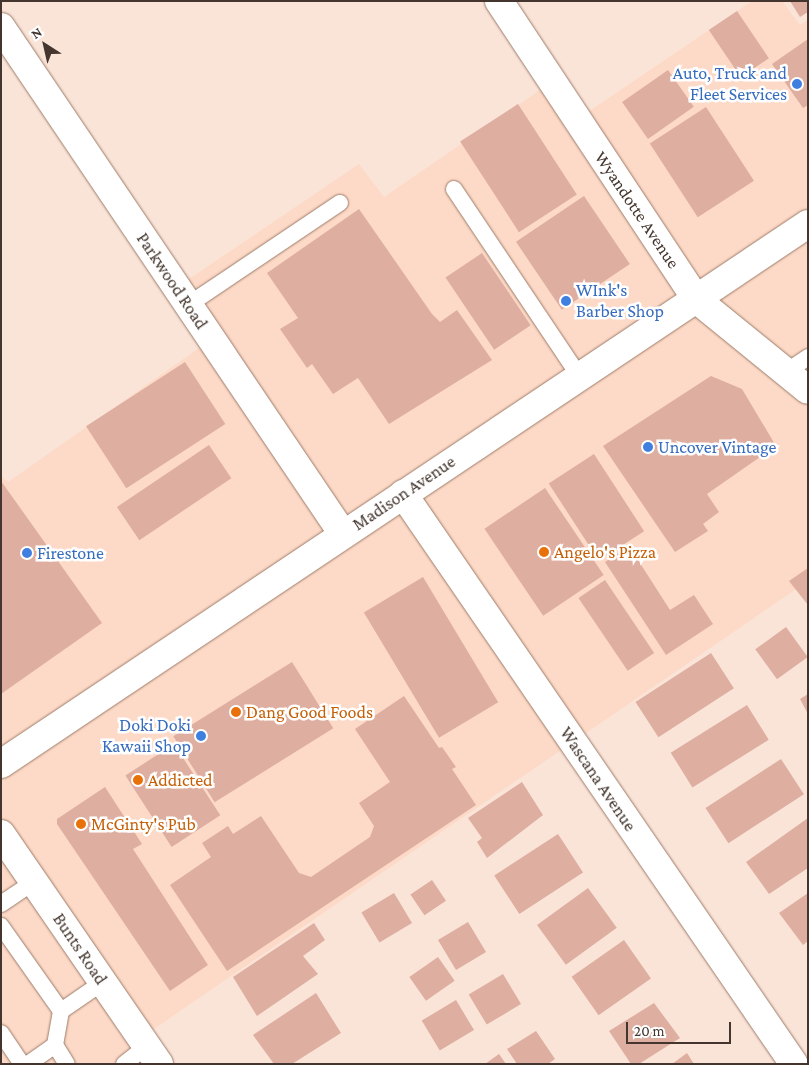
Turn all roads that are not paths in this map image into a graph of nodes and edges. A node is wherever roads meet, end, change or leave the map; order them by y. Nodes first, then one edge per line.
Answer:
1 (499, 1) edge
2 (1, 27) edge
3 (454, 189) dead end
4 (340, 202) dead end
5 (808, 224) edge
6 (696, 299) junction
7 (188, 305) junction
8 (797, 364) edge
9 (579, 376) junction
10 (808, 390) edge
11 (403, 494) junction
12 (343, 534) junction
13 (1, 764) edge
14 (1, 834) edge
15 (34, 882) junction
16 (1, 904) edge
17 (1, 926) edge
18 (103, 982) junction
19 (61, 1011) junction
20 (1, 1033) edge
21 (54, 1045) junction
22 (153, 1055) edge
23 (22, 1064) edge
24 (28, 1064) edge
25 (67, 1064) edge
26 (124, 1064) edge
27 (794, 1064) edge

1 - 6 street, Wyandotte Avenue
2 - 7 street, Parkwood Road
3 - 9 lane
4 - 7 lane
5 - 6 street, Madison Avenue
6 - 8 street, Wyandotte Avenue
6 - 9 street, Madison Avenue
7 - 12 street, Parkwood Road
8 - 10 street, Wyandotte Avenue
9 - 11 street, Madison Avenue
11 - 12 street, Madison Avenue
11 - 27 street, Wascana Avenue
12 - 13 street, Madison Avenue
14 - 15 street, Bunts Road
15 - 16 lane
15 - 18 street, Bunts Road
17 - 19 lane
18 - 19 lane
18 - 22 street, Bunts Road
19 - 21 lane
20 - 23 lane
21 - 24 lane
21 - 25 lane
22 - 26 lane

